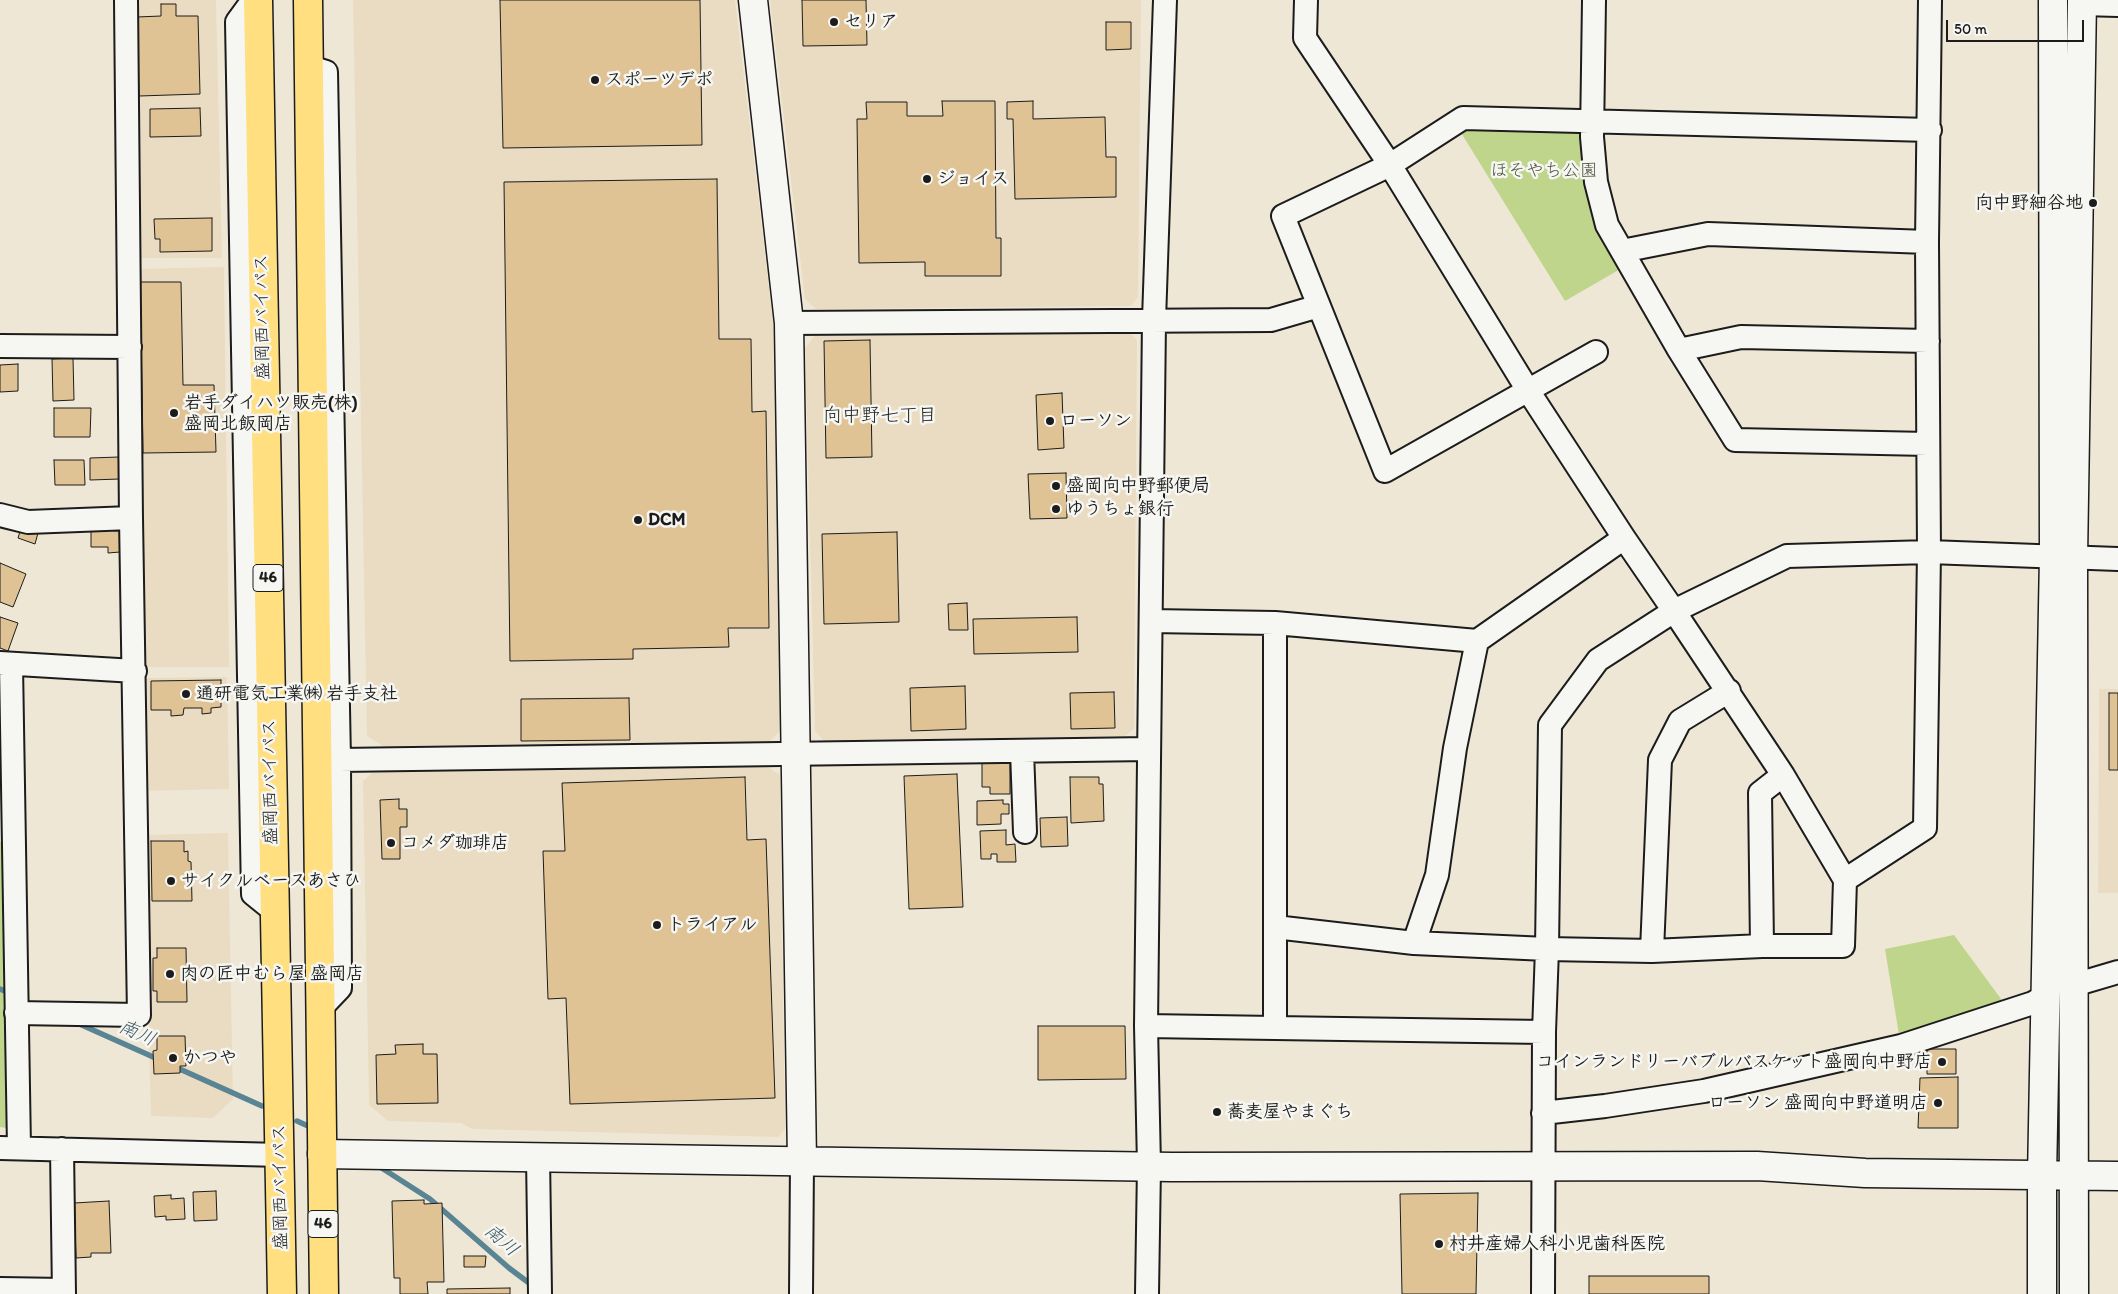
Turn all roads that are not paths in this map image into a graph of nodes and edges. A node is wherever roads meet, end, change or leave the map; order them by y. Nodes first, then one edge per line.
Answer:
1 (126, 0) edge
2 (253, 0) edge
3 (258, 0) edge
4 (308, 0) edge
5 (753, 0) edge
6 (1164, 0) edge
7 (1306, 0) edge
8 (1594, 0) edge
9 (1930, 0) edge
10 (2053, 0) edge
11 (2082, 2) edge
12 (2118, 5) edge
13 (307, 66) junction
14 (1592, 120) junction
15 (1930, 130) junction
16 (1390, 165) junction
17 (1927, 242) junction
18 (1622, 251) junction
19 (1319, 306) junction
20 (1154, 320) junction
21 (789, 323) junction
22 (1928, 341) junction
23 (0, 346) edge
24 (130, 347) junction
25 (1679, 350) junction
26 (1596, 352) dead end
27 (1529, 392) junction
28 (1928, 444) junction
29 (0, 515) edge
30 (130, 518) junction
31 (1624, 538) junction
32 (1929, 552) junction
33 (2064, 557) junction
34 (2118, 559) edge
35 (1674, 611) junction
36 (1151, 621) junction
37 (1275, 623) junction
38 (1477, 641) junction
39 (6, 664) edge
40 (135, 671) junction
41 (1729, 691) junction
42 (1150, 749) junction
43 (1022, 751) junction
44 (794, 755) junction
45 (339, 760) junction
46 (6, 772) edge
47 (1783, 776) junction
48 (1025, 832) dead end
49 (1845, 880) junction
50 (274, 911) junction
51 (1275, 927) junction
52 (1414, 942) junction
53 (1762, 946) junction
54 (1547, 949) junction
55 (1652, 951) junction
56 (2118, 972) edge
57 (2074, 985) junction
58 (2045, 996) junction
59 (320, 1009) junction
60 (16, 1013) junction
61 (1146, 1026) junction
62 (1275, 1028) junction
63 (1544, 1032) junction
64 (1544, 1113) junction
65 (10, 1148) edge
66 (62, 1149) junction
67 (331, 1154) junction
68 (281, 1155) junction
69 (538, 1156) junction
70 (802, 1161) junction
71 (1149, 1166) junction
72 (1544, 1167) junction
73 (2118, 1176) edge
74 (2042, 1177) junction
75 (2075, 1177) junction
76 (0, 1289) edge
77 (64, 1292) edge
78 (282, 1294) edge
79 (324, 1294) edge
80 (540, 1294) edge
81 (801, 1294) edge
82 (1148, 1294) edge
83 (1543, 1294) edge
84 (2042, 1294) edge
85 (2074, 1294) edge

1 - 24 street
2 - 50 street
3 - 50 highway, 盛岡西バイパス / 46
4 - 13 highway, 46
5 - 21 street
6 - 20 street
7 - 16 street
8 - 14 street
9 - 15 street
10 - 33 street
11 - 12 street
11 - 33 street
13 - 45 street
13 - 59 highway, 46
14 - 15 street
14 - 16 street
14 - 18 street
15 - 17 street
16 - 19 street
16 - 27 street
17 - 18 street
17 - 22 street
18 - 25 street
19 - 20 street
19 - 27 street
20 - 21 street
20 - 36 street
21 - 44 street
22 - 25 street
22 - 28 street
23 - 24 street
24 - 30 street
25 - 28 street
26 - 27 street
27 - 31 street
28 - 32 street
29 - 30 street
30 - 40 street
31 - 35 street
31 - 38 street
32 - 33 street
32 - 35 street
32 - 49 street
33 - 34 street
33 - 57 street
33 - 58 street
35 - 41 street
35 - 54 street
36 - 37 street
36 - 42 street
37 - 38 street
37 - 51 street
38 - 52 street
39 - 40 street
39 - 46 street
40 - 60 street
41 - 47 street
41 - 55 street
42 - 43 street
42 - 61 street
43 - 44 street
43 - 48 street
44 - 45 street
44 - 70 street
45 - 59 street
46 - 60 street
47 - 49 street
47 - 53 street
49 - 53 street
50 - 68 highway, 盛岡西バイパス / 46
51 - 52 street
51 - 62 street
52 - 54 street
53 - 55 street
54 - 55 street
54 - 63 street
56 - 57 street
57 - 75 street
58 - 64 street
58 - 74 street
59 - 67 highway, 46
60 - 65 street
61 - 62 street
61 - 71 street
62 - 63 street
63 - 64 street
64 - 72 street
65 - 66 street
66 - 68 street
66 - 77 street
67 - 69 street
67 - 79 highway, 46
68 - 78 highway, 盛岡西バイパス / 46
69 - 70 street
69 - 80 street
70 - 71 street
70 - 81 street
71 - 72 street
71 - 82 street
72 - 74 street
72 - 83 street
73 - 75 street
74 - 75 street
74 - 84 street
75 - 85 street
76 - 77 street

